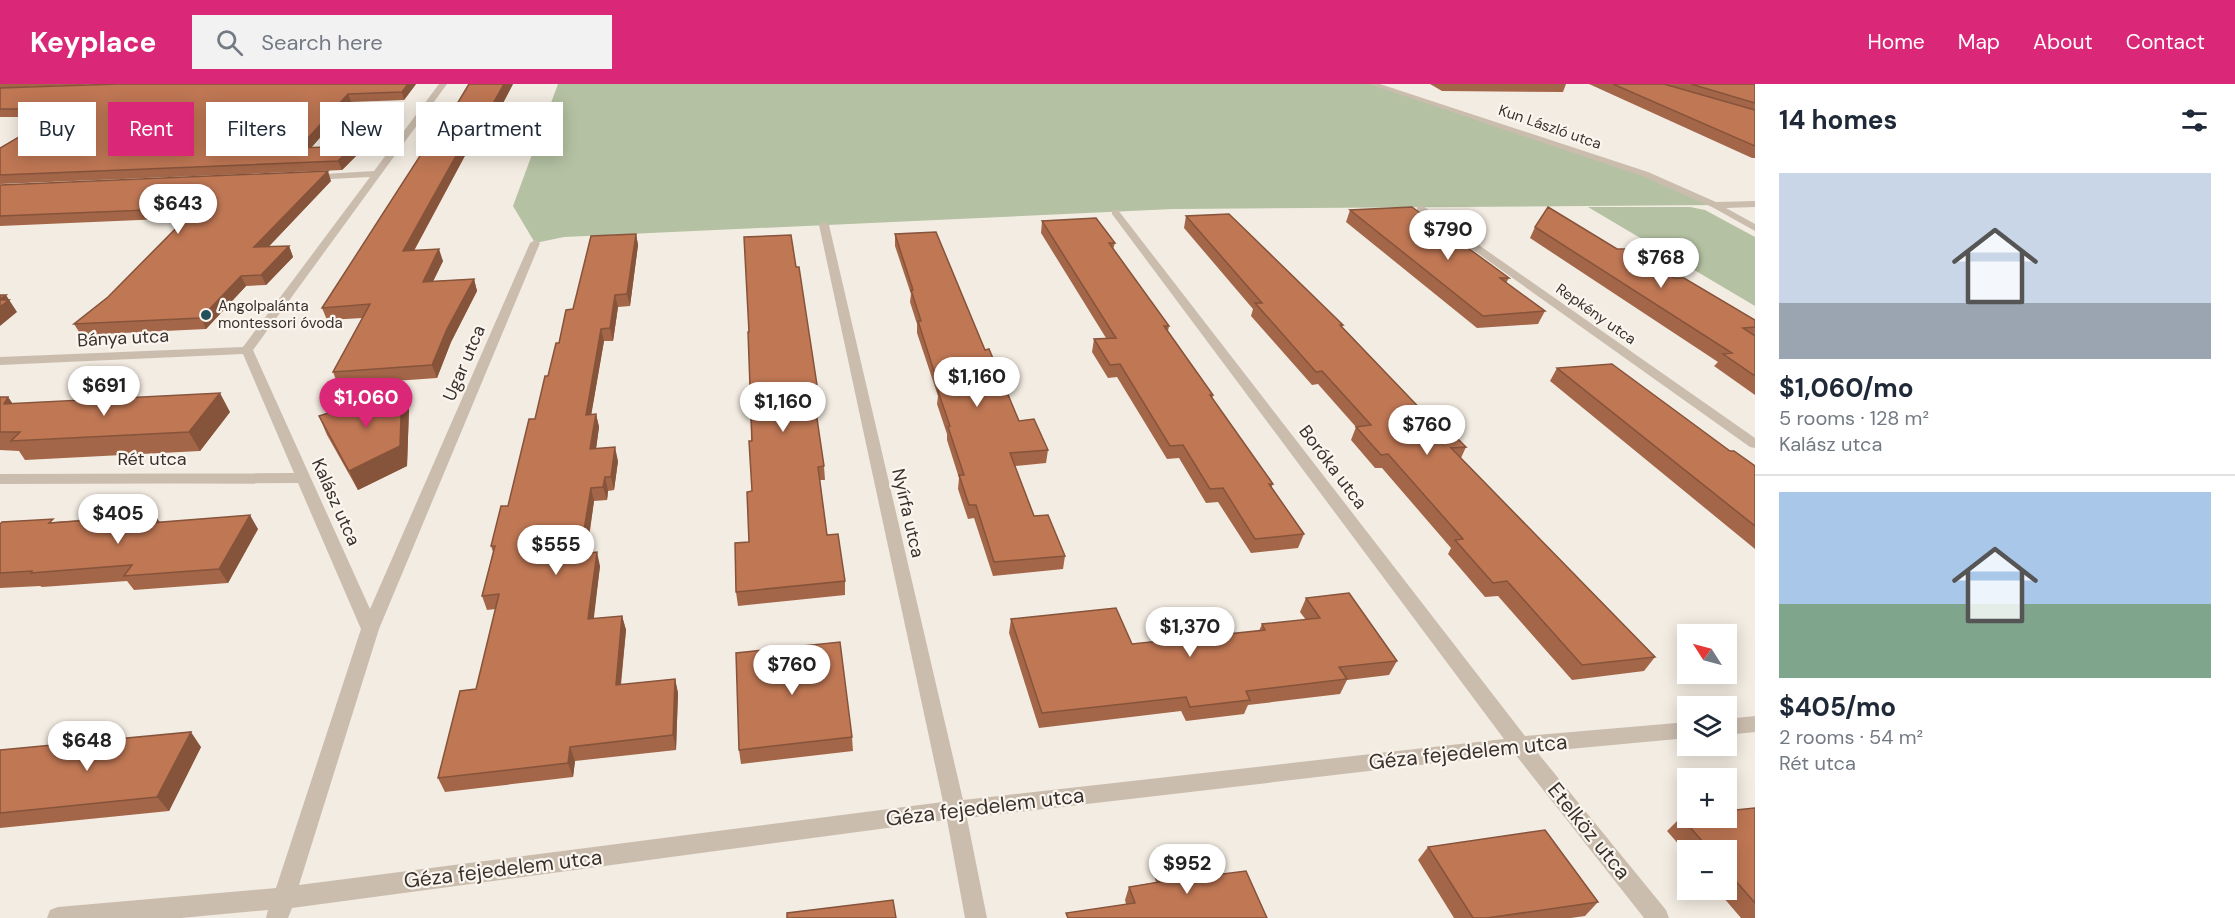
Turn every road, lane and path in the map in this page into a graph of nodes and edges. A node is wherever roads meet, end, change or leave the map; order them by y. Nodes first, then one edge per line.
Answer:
1 (443, 84) edge
2 (1373, 84) edge
3 (377, 174) junction
4 (306, 177) edge
5 (1755, 204) edge
6 (1715, 205) junction
7 (1420, 208) dead end
8 (1115, 212) dead end
9 (824, 225) dead end
10 (1755, 228) edge
11 (535, 243) dead end
12 (247, 350) junction
13 (0, 361) edge
14 (1755, 444) edge
15 (304, 478) junction
16 (0, 479) edge
17 (370, 629) junction
18 (1755, 724) edge
19 (1737, 725) edge
20 (1677, 731) edge
21 (1520, 745) junction
22 (955, 810) junction
23 (280, 908) edge
24 (58, 918) edge
25 (976, 918) edge
26 (1658, 918) edge

1 - 3 street
2 - 6 street, Kun László utca
3 - 4 street
3 - 12 street
5 - 6 street
6 - 10 street, Kun László utca
7 - 14 street, Repkény utca
8 - 21 street, Boróka utca
9 - 22 street, Nyírfa utca
11 - 17 street, Ugar utca
12 - 13 street, Bánya utca
12 - 15 street, Kalász utca
15 - 16 street, Rét utca
15 - 17 street, Kalász utca
17 - 23 street
18 - 19 street
20 - 21 street, Géza fejedelem utca
21 - 22 street, Géza fejedelem utca
21 - 26 street, Etelköz utca
22 - 23 street, Géza fejedelem utca
22 - 25 street
23 - 24 street, Géza fejedelem utca

